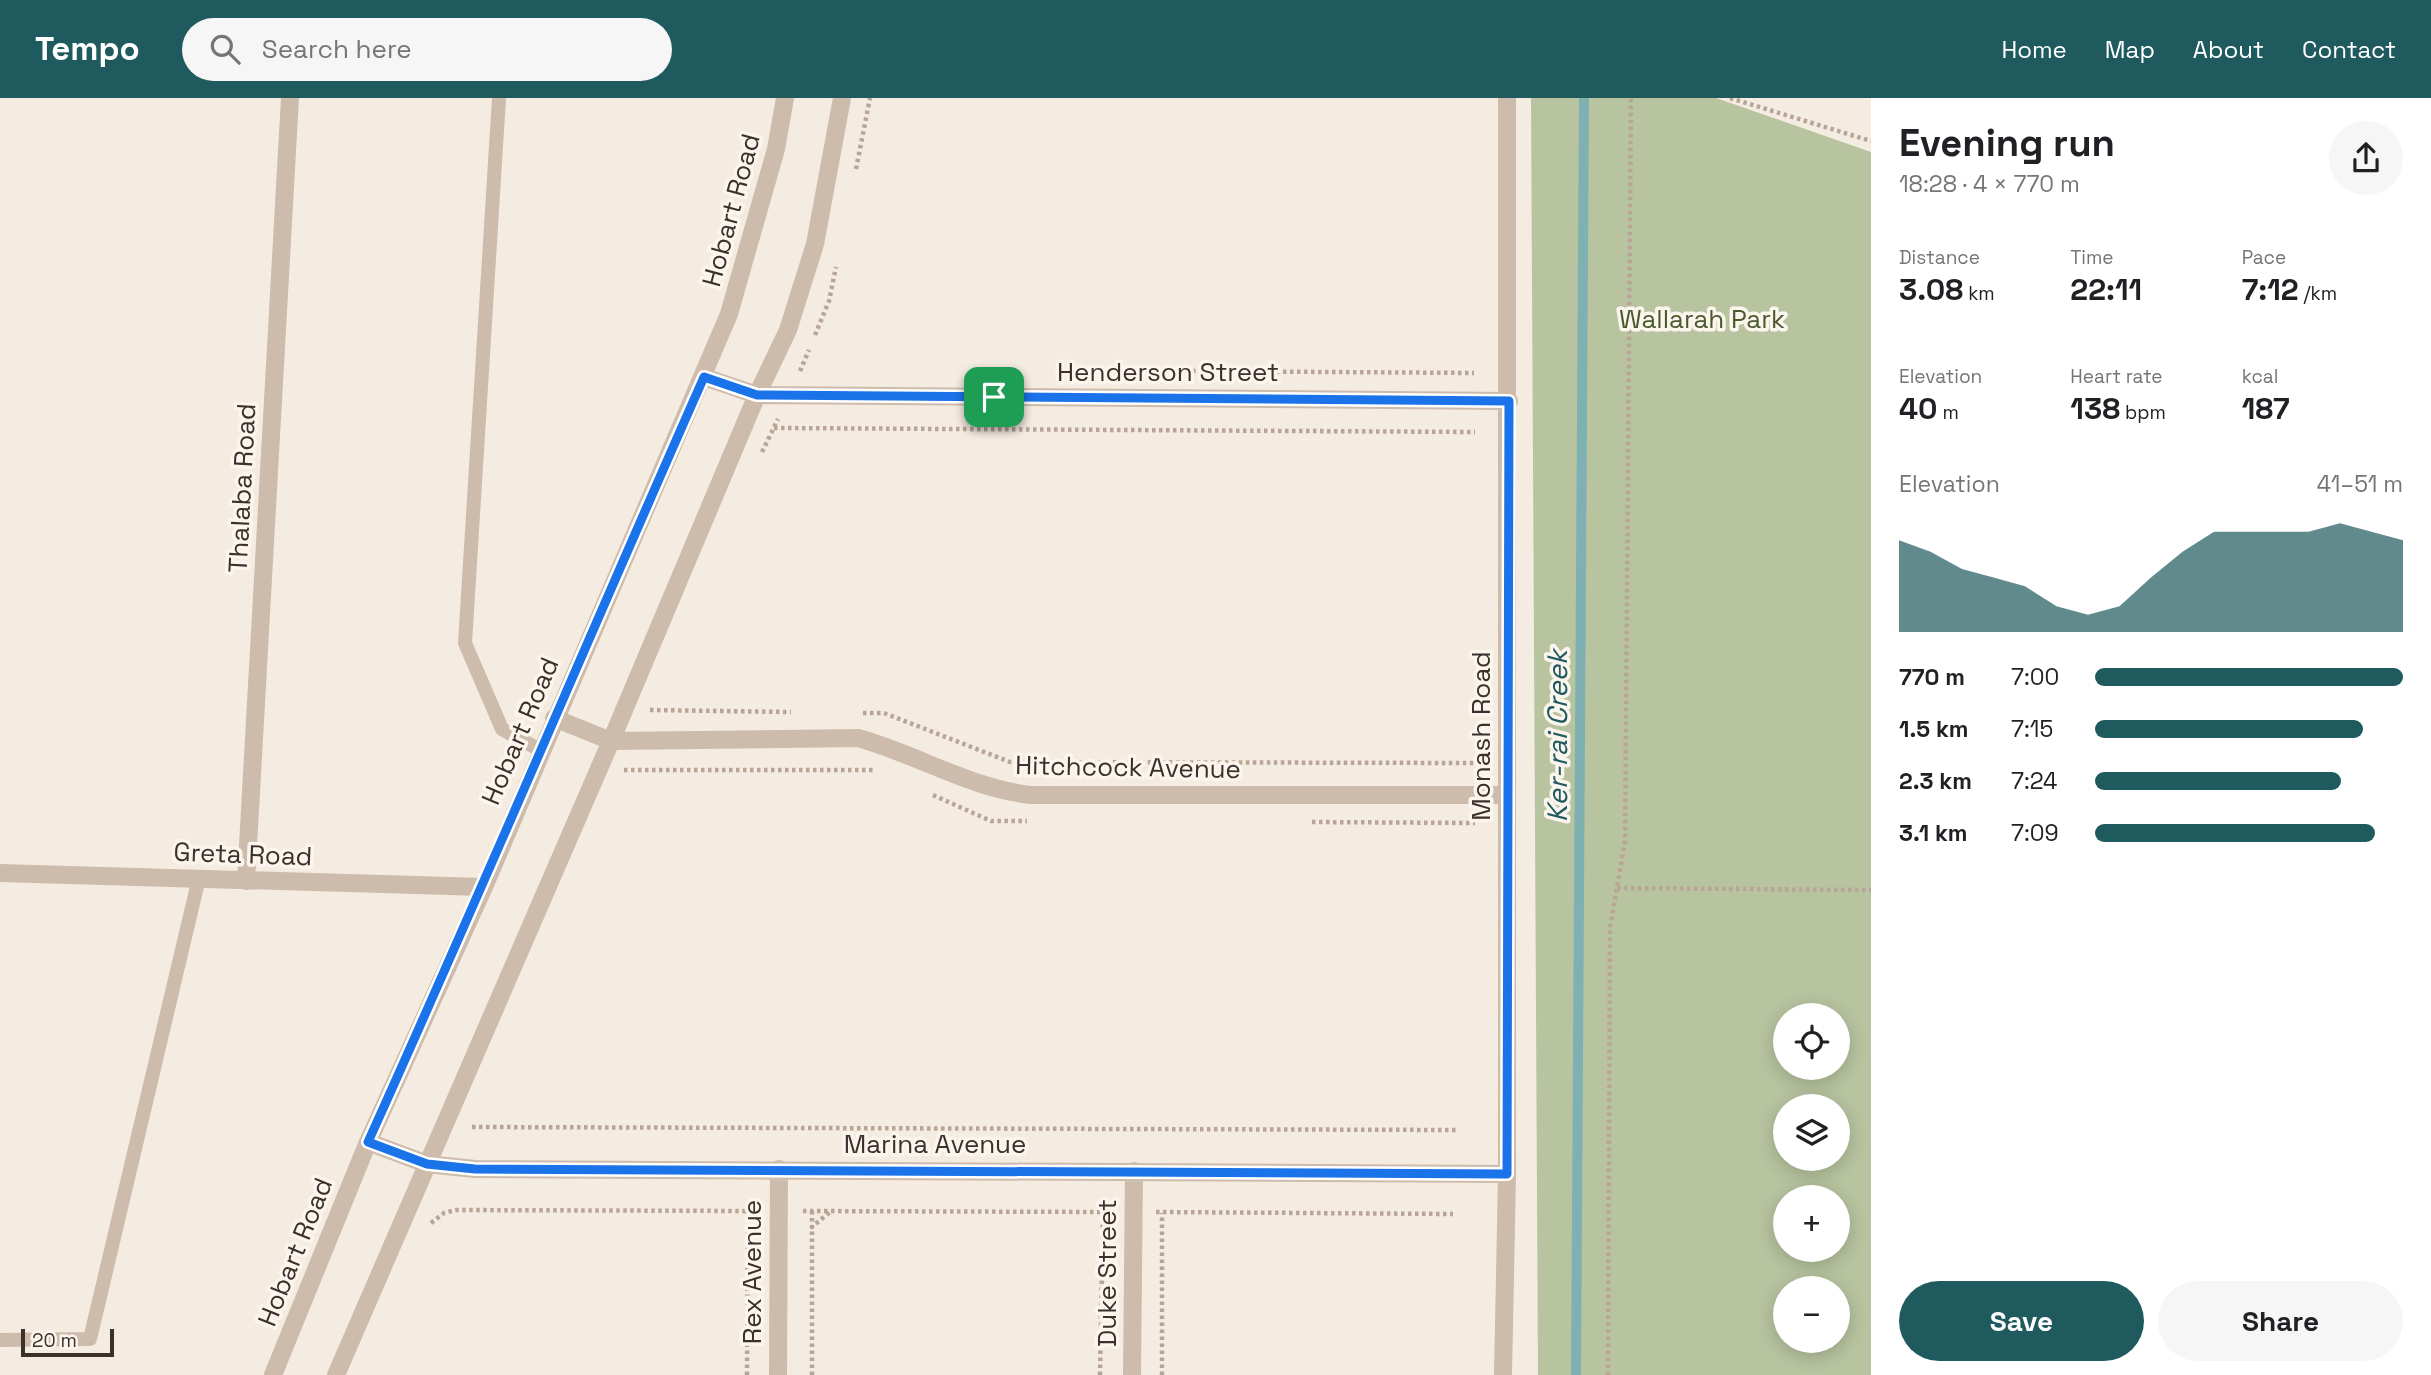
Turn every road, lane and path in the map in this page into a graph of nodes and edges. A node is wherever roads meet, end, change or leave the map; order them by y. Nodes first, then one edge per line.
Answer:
1 (290, 98) edge
2 (499, 98) edge
3 (785, 98) edge
4 (842, 98) edge
5 (1507, 98) edge
6 (1630, 98) edge
7 (1730, 98) edge
8 (1871, 141) edge
9 (704, 377) junction
10 (757, 395) junction
11 (1509, 401) junction
12 (774, 428) dead end
13 (1475, 432) dead end
14 (649, 709) dead end
15 (794, 712) dead end
16 (859, 713) dead end
17 (554, 718) junction
18 (611, 741) junction
19 (540, 750) junction
20 (1476, 763) dead end
21 (1506, 795) junction
22 (0, 873) edge
23 (200, 878) junction
24 (246, 881) junction
25 (484, 887) junction
26 (1616, 888) junction
27 (1871, 890) edge
28 (472, 1127) dead end
29 (1456, 1130) dead end
30 (368, 1142) junction
31 (427, 1164) junction
32 (779, 1169) junction
33 (1133, 1171) junction
34 (1507, 1174) junction
35 (748, 1211) junction
36 (758, 1211) dead end
37 (799, 1211) dead end
38 (812, 1211) junction
39 (831, 1211) junction
40 (1102, 1212) junction
41 (1110, 1212) dead end
42 (1153, 1212) dead end
43 (1162, 1213) junction
44 (1453, 1214) dead end
45 (431, 1223) dead end
46 (812, 1227) junction
47 (0, 1340) edge
48 (273, 1375) edge
49 (336, 1375) edge
50 (747, 1375) edge
51 (778, 1375) edge
52 (812, 1375) edge
53 (1100, 1375) edge
54 (1132, 1375) edge
55 (1162, 1375) edge
56 (1503, 1375) edge
57 (1608, 1375) edge

1 - 24 street, Thalaba Road
2 - 19 lane
3 - 9 street, Hobart Road
4 - 10 street
5 - 11 street, Monash Road
6 - 26 path
7 - 8 path
9 - 10 street, Henderson Street
9 - 17 street, Hobart Road
10 - 11 street, Henderson Street
10 - 18 street
11 - 21 street, Monash Road
12 - 13 path
14 - 15 path
16 - 20 path
17 - 18 street, Hitchcock Avenue
17 - 19 street, Hobart Road
18 - 21 street, Hitchcock Avenue
18 - 31 street
19 - 25 street, Hobart Road
21 - 34 street, Monash Road
22 - 23 street, Greta Road
23 - 24 street, Greta Road
23 - 47 lane
24 - 25 street, Greta Road
25 - 30 street, Hobart Road
26 - 27 path
26 - 57 path
28 - 29 path, Marina Avenue
30 - 31 street, Marina Avenue
30 - 48 street, Hobart Road
31 - 32 street, Marina Avenue
31 - 49 street
32 - 33 street, Marina Avenue
32 - 51 street, Rex Avenue
33 - 34 street, Marina Avenue
33 - 54 street, Duke Street
34 - 56 street, Monash Road
35 - 36 path
35 - 45 path
35 - 50 path, Rex Avenue
37 - 38 path
38 - 39 path
38 - 46 path
39 - 40 path
39 - 46 path
40 - 41 path
40 - 53 path, Duke Street
42 - 43 path
43 - 44 path
43 - 55 path
46 - 52 path

